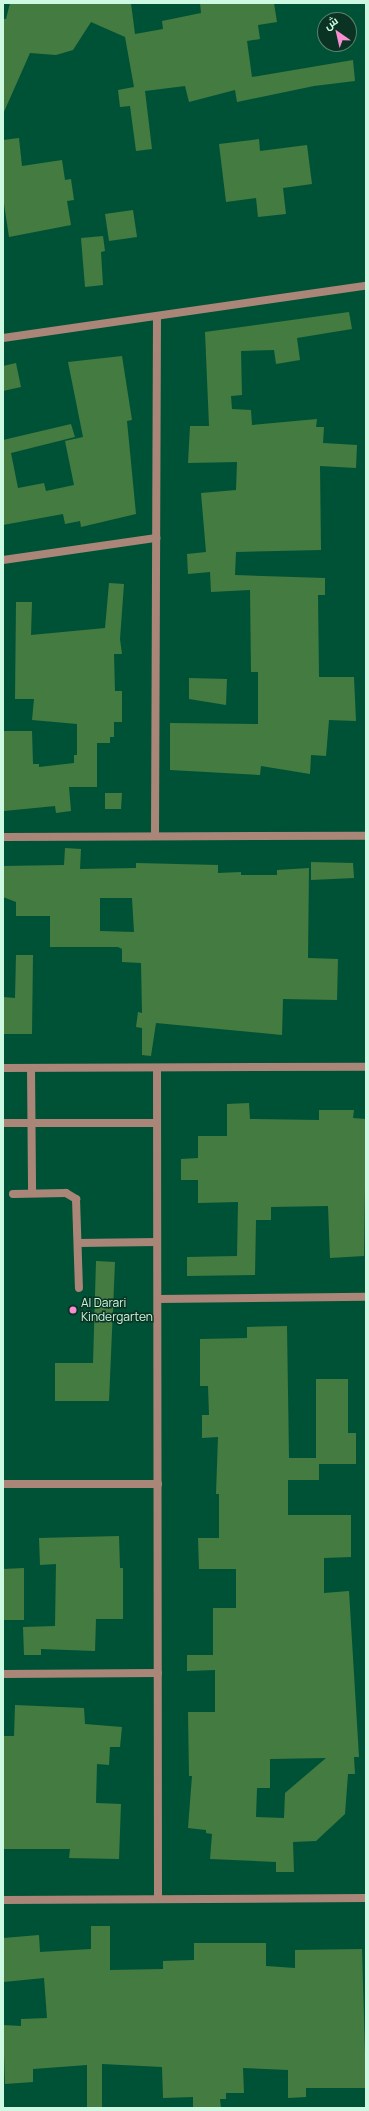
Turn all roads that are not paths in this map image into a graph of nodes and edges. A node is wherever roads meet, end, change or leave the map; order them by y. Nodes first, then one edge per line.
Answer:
1 (366, 286) edge
2 (156, 318) junction
3 (3, 338) edge
4 (156, 538) junction
5 (3, 560) edge
6 (155, 836) junction
7 (366, 836) edge
8 (3, 837) edge
9 (366, 1067) edge
10 (3, 1068) edge
11 (31, 1068) junction
12 (157, 1068) junction
13 (3, 1123) edge
14 (31, 1123) junction
15 (157, 1123) junction
16 (32, 1193) junction
17 (13, 1194) dead end
18 (157, 1242) junction
19 (78, 1243) junction
20 (79, 1288) dead end
21 (366, 1297) edge
22 (158, 1299) junction
23 (3, 1484) edge
24 (158, 1484) junction
25 (158, 1673) junction
26 (3, 1674) edge
27 (366, 1898) edge
28 (158, 1899) junction
29 (3, 1900) edge

1 - 2 street
2 - 3 street
2 - 4 street
4 - 5 street
4 - 6 street
6 - 7 street
6 - 8 street
9 - 12 street
10 - 11 street
11 - 12 street
11 - 14 street
12 - 15 street
13 - 14 street
14 - 15 street
14 - 16 street
15 - 18 street
16 - 17 street
16 - 19 street
18 - 19 street
18 - 22 street
19 - 20 street
21 - 22 street
22 - 24 street
23 - 24 street
24 - 25 street
25 - 26 street
25 - 28 street
27 - 28 street
28 - 29 street

